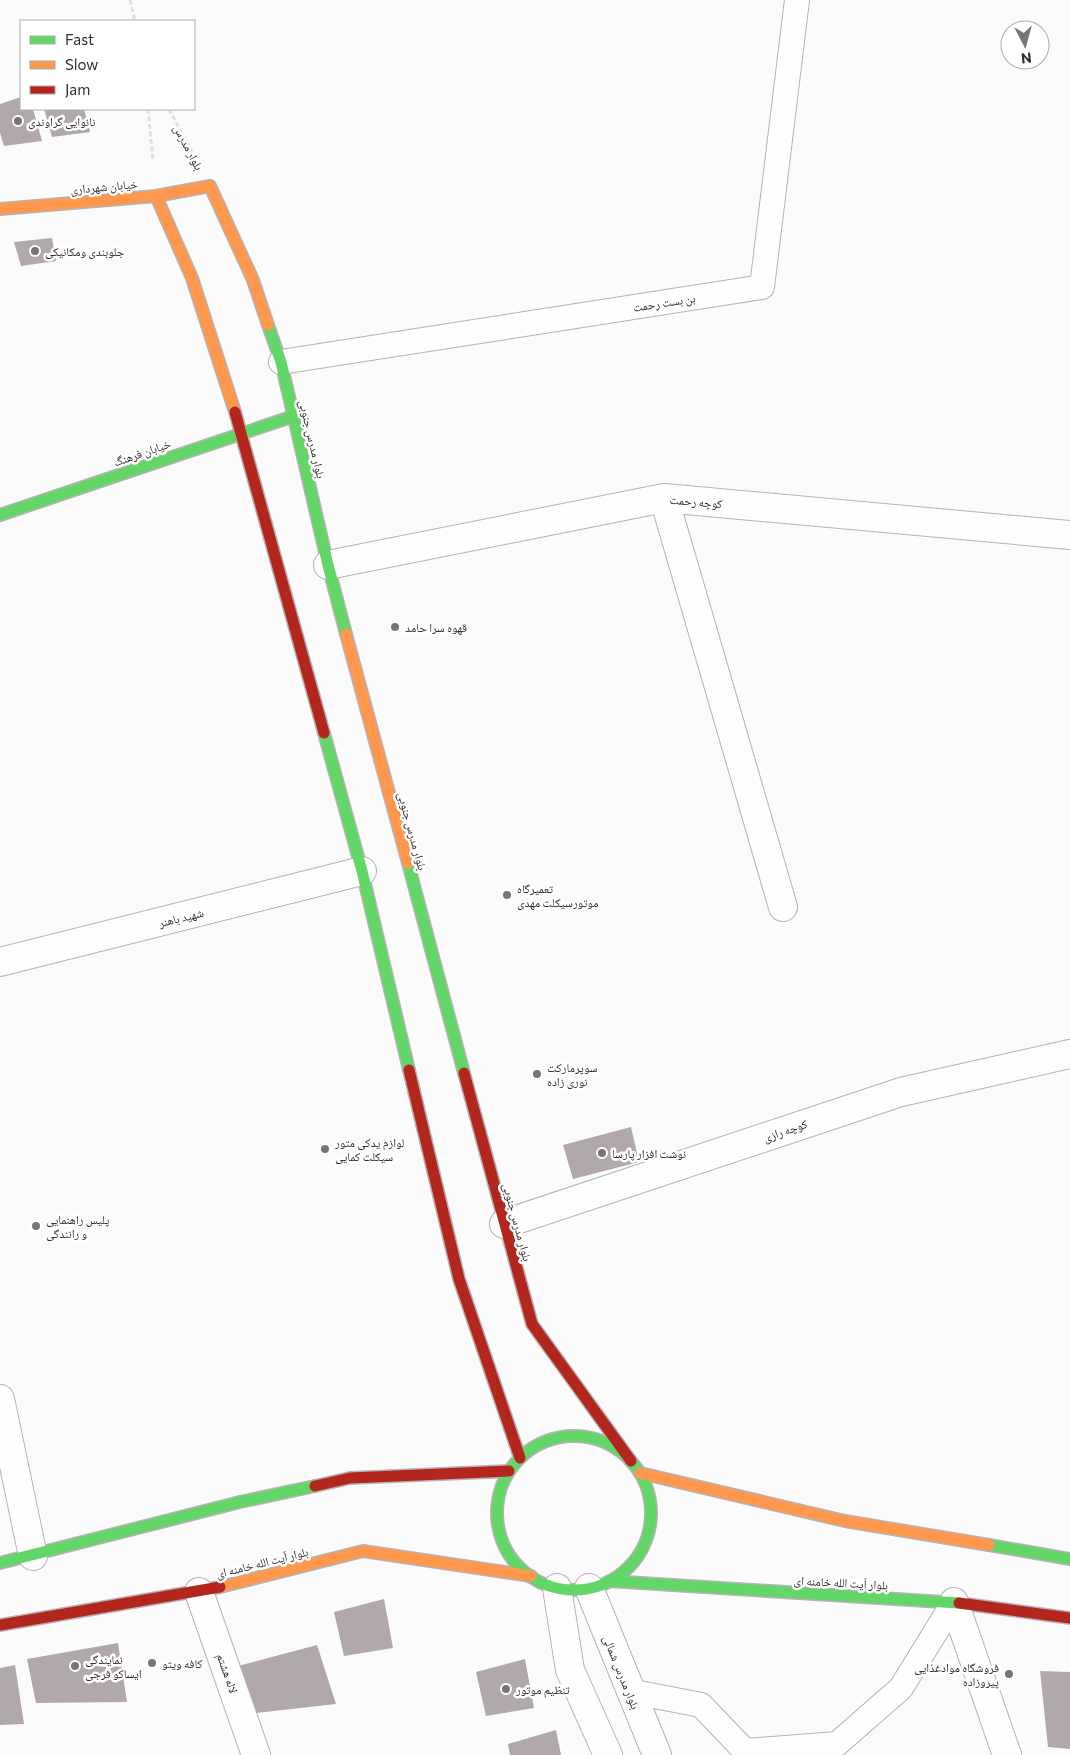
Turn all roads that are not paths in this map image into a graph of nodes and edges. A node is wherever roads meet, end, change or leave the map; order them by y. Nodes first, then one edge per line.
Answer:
1 (797, 0) edge
2 (210, 186) joint
3 (156, 196) junction
4 (0, 209) edge
5 (281, 362) junction
6 (294, 416) junction
7 (242, 433) junction
8 (664, 498) junction
9 (0, 514) edge
10 (1070, 535) edge
11 (328, 565) junction
12 (362, 872) junction
13 (783, 907) dead end
14 (0, 962) edge
15 (1070, 1054) edge
16 (504, 1224) junction
17 (0, 1399) edge
18 (520, 1458) junction
19 (631, 1461) junction
20 (509, 1471) junction
21 (640, 1473) junction
22 (33, 1556) junction
23 (1070, 1559) edge
24 (0, 1563) edge
25 (531, 1576) junction
26 (599, 1584) junction
27 (557, 1588) junction
28 (199, 1592) junction
29 (954, 1602) junction
30 (1070, 1618) edge
31 (0, 1625) edge
32 (629, 1691) junction
33 (256, 1755) edge
34 (608, 1755) edge
35 (656, 1755) edge
36 (1007, 1755) edge

1 - 5 lane, بن بست رحمت
2 - 3 main road, خیابان شهرداری
2 - 5 main road, بلوار مدرس جنوبی
3 - 4 main road, خیابان شهرداری
3 - 7 main road
5 - 6 main road, بلوار مدرس جنوبی
6 - 7 main road, خیابان فرهنگ
6 - 11 main road, بلوار مدرس جنوبی
7 - 9 main road, خیابان فرهنگ
7 - 12 main road
8 - 10 street, کوچه رحمت
8 - 11 street, کوچه رحمت
8 - 13 street
11 - 16 main road, بلوار مدرس جنوبی
12 - 14 street, شهید باهنر
12 - 18 main road
15 - 16 street, کوچه رازی
16 - 19 main road, بلوار مدرس جنوبی
17 - 22 street
18 - 19 main road
18 - 20 main road
19 - 21 main road
20 - 22 main road
20 - 25 main road
21 - 23 main road
21 - 26 main road
22 - 24 main road
25 - 27 main road
25 - 28 main road, بلوار آیت الله خامنه ای
26 - 27 main road
26 - 29 main road, بلوار آیت الله خامنه ای
26 - 32 street, بلوار مدرس شمالی
27 - 34 street
28 - 31 main road, بلوار آیت الله خامنه ای
28 - 33 street, لاله هشتم
29 - 30 main road, بلوار آیت الله خامنه ای
29 - 32 lane
29 - 36 street
32 - 35 street, بلوار مدرس شمالی

